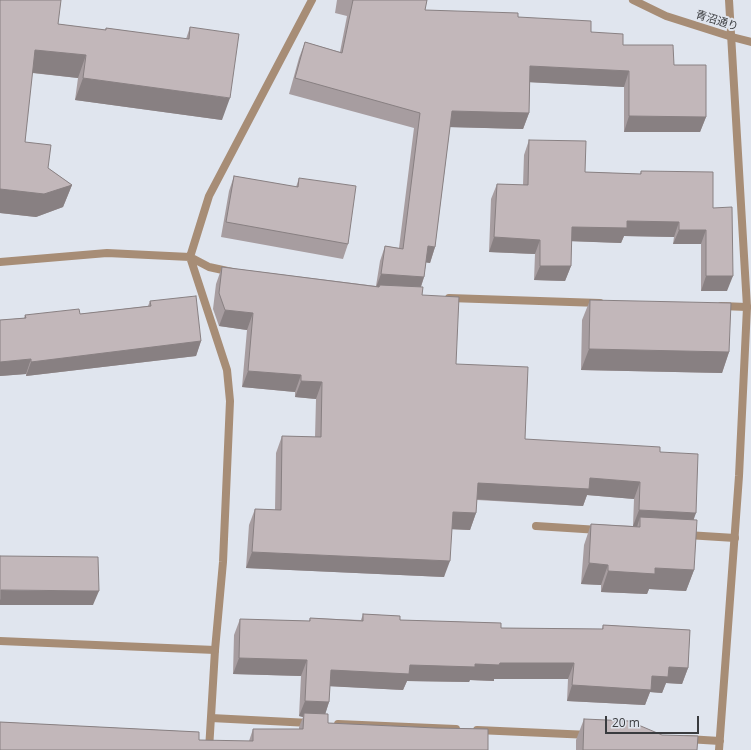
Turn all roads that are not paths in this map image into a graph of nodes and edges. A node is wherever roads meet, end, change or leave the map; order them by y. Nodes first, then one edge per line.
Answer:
1 (312, 0) edge
2 (633, 0) edge
3 (729, 0) edge
4 (732, 37) junction
5 (751, 42) edge
6 (190, 257) junction
7 (0, 262) edge
8 (239, 273) edge
9 (440, 298) edge
10 (605, 303) edge
11 (715, 306) edge
12 (749, 307) edge
13 (536, 526) dead end
14 (608, 531) edge
15 (679, 535) edge
16 (735, 538) junction
17 (0, 641) edge
18 (215, 650) junction
19 (211, 718) junction
20 (601, 735) edge
21 (680, 739) edge
22 (720, 741) junction
23 (209, 750) edge
24 (719, 750) edge

1 - 6 street
2 - 4 street, 青沼通り
3 - 4 street
4 - 5 street, 青沼通り
4 - 12 street
6 - 7 street
6 - 8 street
6 - 18 street
9 - 10 street
11 - 12 street
12 - 16 street
13 - 14 street
15 - 16 street
16 - 22 street
17 - 18 street
18 - 19 street
19 - 20 street
19 - 23 street
21 - 22 street
22 - 24 street

